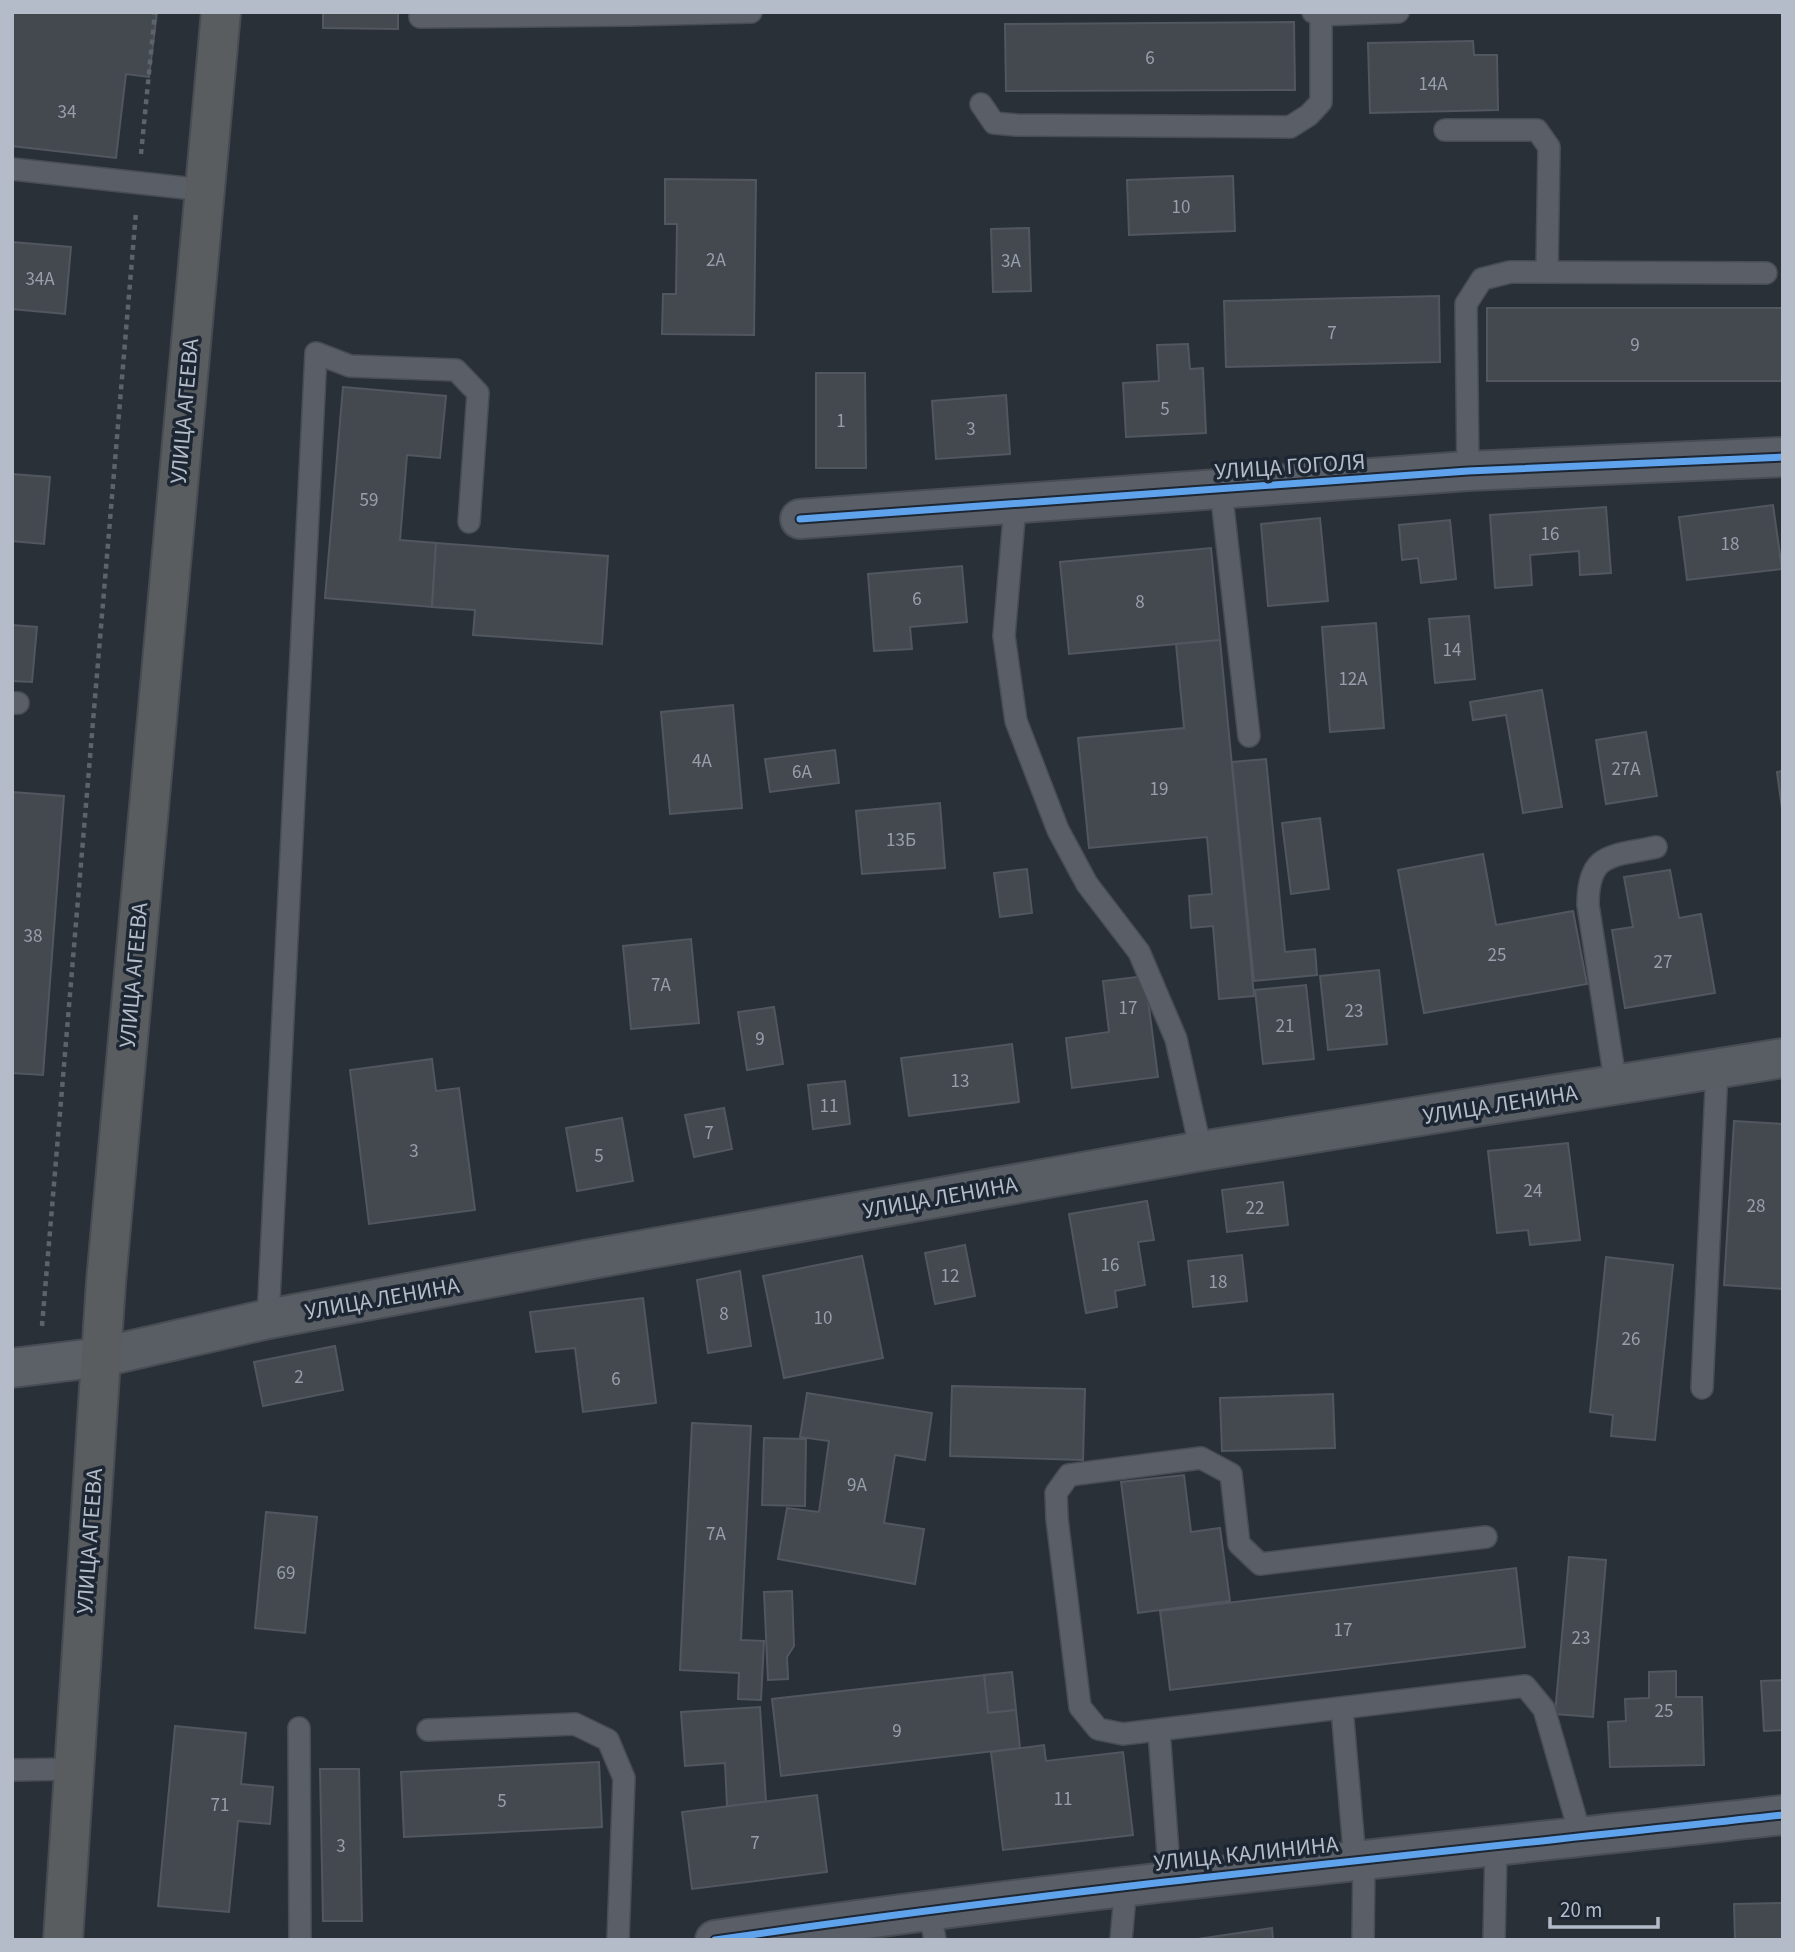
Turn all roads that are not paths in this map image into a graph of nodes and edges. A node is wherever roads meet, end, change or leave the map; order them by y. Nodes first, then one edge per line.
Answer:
1 (221, 12) edge
2 (751, 12) edge
3 (1398, 12) edge
4 (629, 13) edge
5 (1317, 14) edge
6 (420, 17) dead end
7 (981, 104) dead end
8 (1445, 130) dead end
9 (12, 169) edge
10 (204, 190) junction
11 (1547, 272) junction
12 (1766, 273) dead end
13 (1783, 457) edge
14 (1468, 471) junction
15 (1221, 491) junction
16 (1014, 506) junction
17 (800, 519) dead end
18 (469, 522) dead end
19 (1249, 736) dead end
20 (1656, 847) dead end
21 (1783, 1058) edge
22 (1717, 1069) junction
23 (1616, 1086) junction
24 (1201, 1151) junction
25 (268, 1319) junction
26 (102, 1357) junction
27 (25, 1366) edge
28 (1702, 1388) dead end
29 (1486, 1537) dead end
30 (1342, 1709) junction
31 (299, 1728) dead end
32 (428, 1730) dead end
33 (1159, 1731) junction
34 (73, 1769) junction
35 (12, 1770) edge
36 (1783, 1815) edge
37 (1581, 1837) junction
38 (1496, 1846) junction
39 (1360, 1860) junction
40 (1170, 1881) junction
41 (1126, 1885) junction
42 (932, 1924) edge
43 (732, 1938) edge
44 (63, 1940) edge
45 (300, 1940) edge
46 (618, 1940) edge
47 (1121, 1940) edge
48 (1363, 1940) edge
49 (1494, 1940) edge

1 - 10 highway, УЛИЦА АГЕЕВА
2 - 4 lane
3 - 5 lane
4 - 6 lane
5 - 7 lane
8 - 11 lane
9 - 10 lane
10 - 26 highway, УЛИЦА АГЕЕВА
11 - 12 lane
11 - 14 lane
13 - 14 street, УЛИЦА ГОГОЛЯ
14 - 15 street, УЛИЦА ГОГОЛЯ
15 - 16 street, УЛИЦА ГОГОЛЯ
15 - 19 lane
16 - 17 street, УЛИЦА ГОГОЛЯ
16 - 24 lane
18 - 25 lane
20 - 23 lane
21 - 22 main road, УЛИЦА ЛЕНИНА
22 - 23 main road, УЛИЦА ЛЕНИНА
22 - 28 lane
23 - 24 main road, УЛИЦА ЛЕНИНА
24 - 25 main road, УЛИЦА ЛЕНИНА
25 - 26 main road, УЛИЦА ЛЕНИНА
26 - 27 main road
26 - 34 highway, УЛИЦА АГЕЕВА
29 - 33 lane
30 - 33 lane
30 - 37 lane
30 - 39 lane
31 - 45 lane
32 - 46 lane
33 - 40 lane
34 - 35 lane
34 - 44 highway, УЛИЦА АГЕЕВА
36 - 37 street, УЛИЦА КАЛИНИНА
37 - 38 street, УЛИЦА КАЛИНИНА
38 - 39 street, УЛИЦА КАЛИНИНА
38 - 49 lane
39 - 40 street, УЛИЦА КАЛИНИНА
39 - 48 lane
40 - 41 street, УЛИЦА КАЛИНИНА
41 - 42 street, УЛИЦА КАЛИНИНА
41 - 47 lane
42 - 43 street, УЛИЦА КАЛИНИНА

